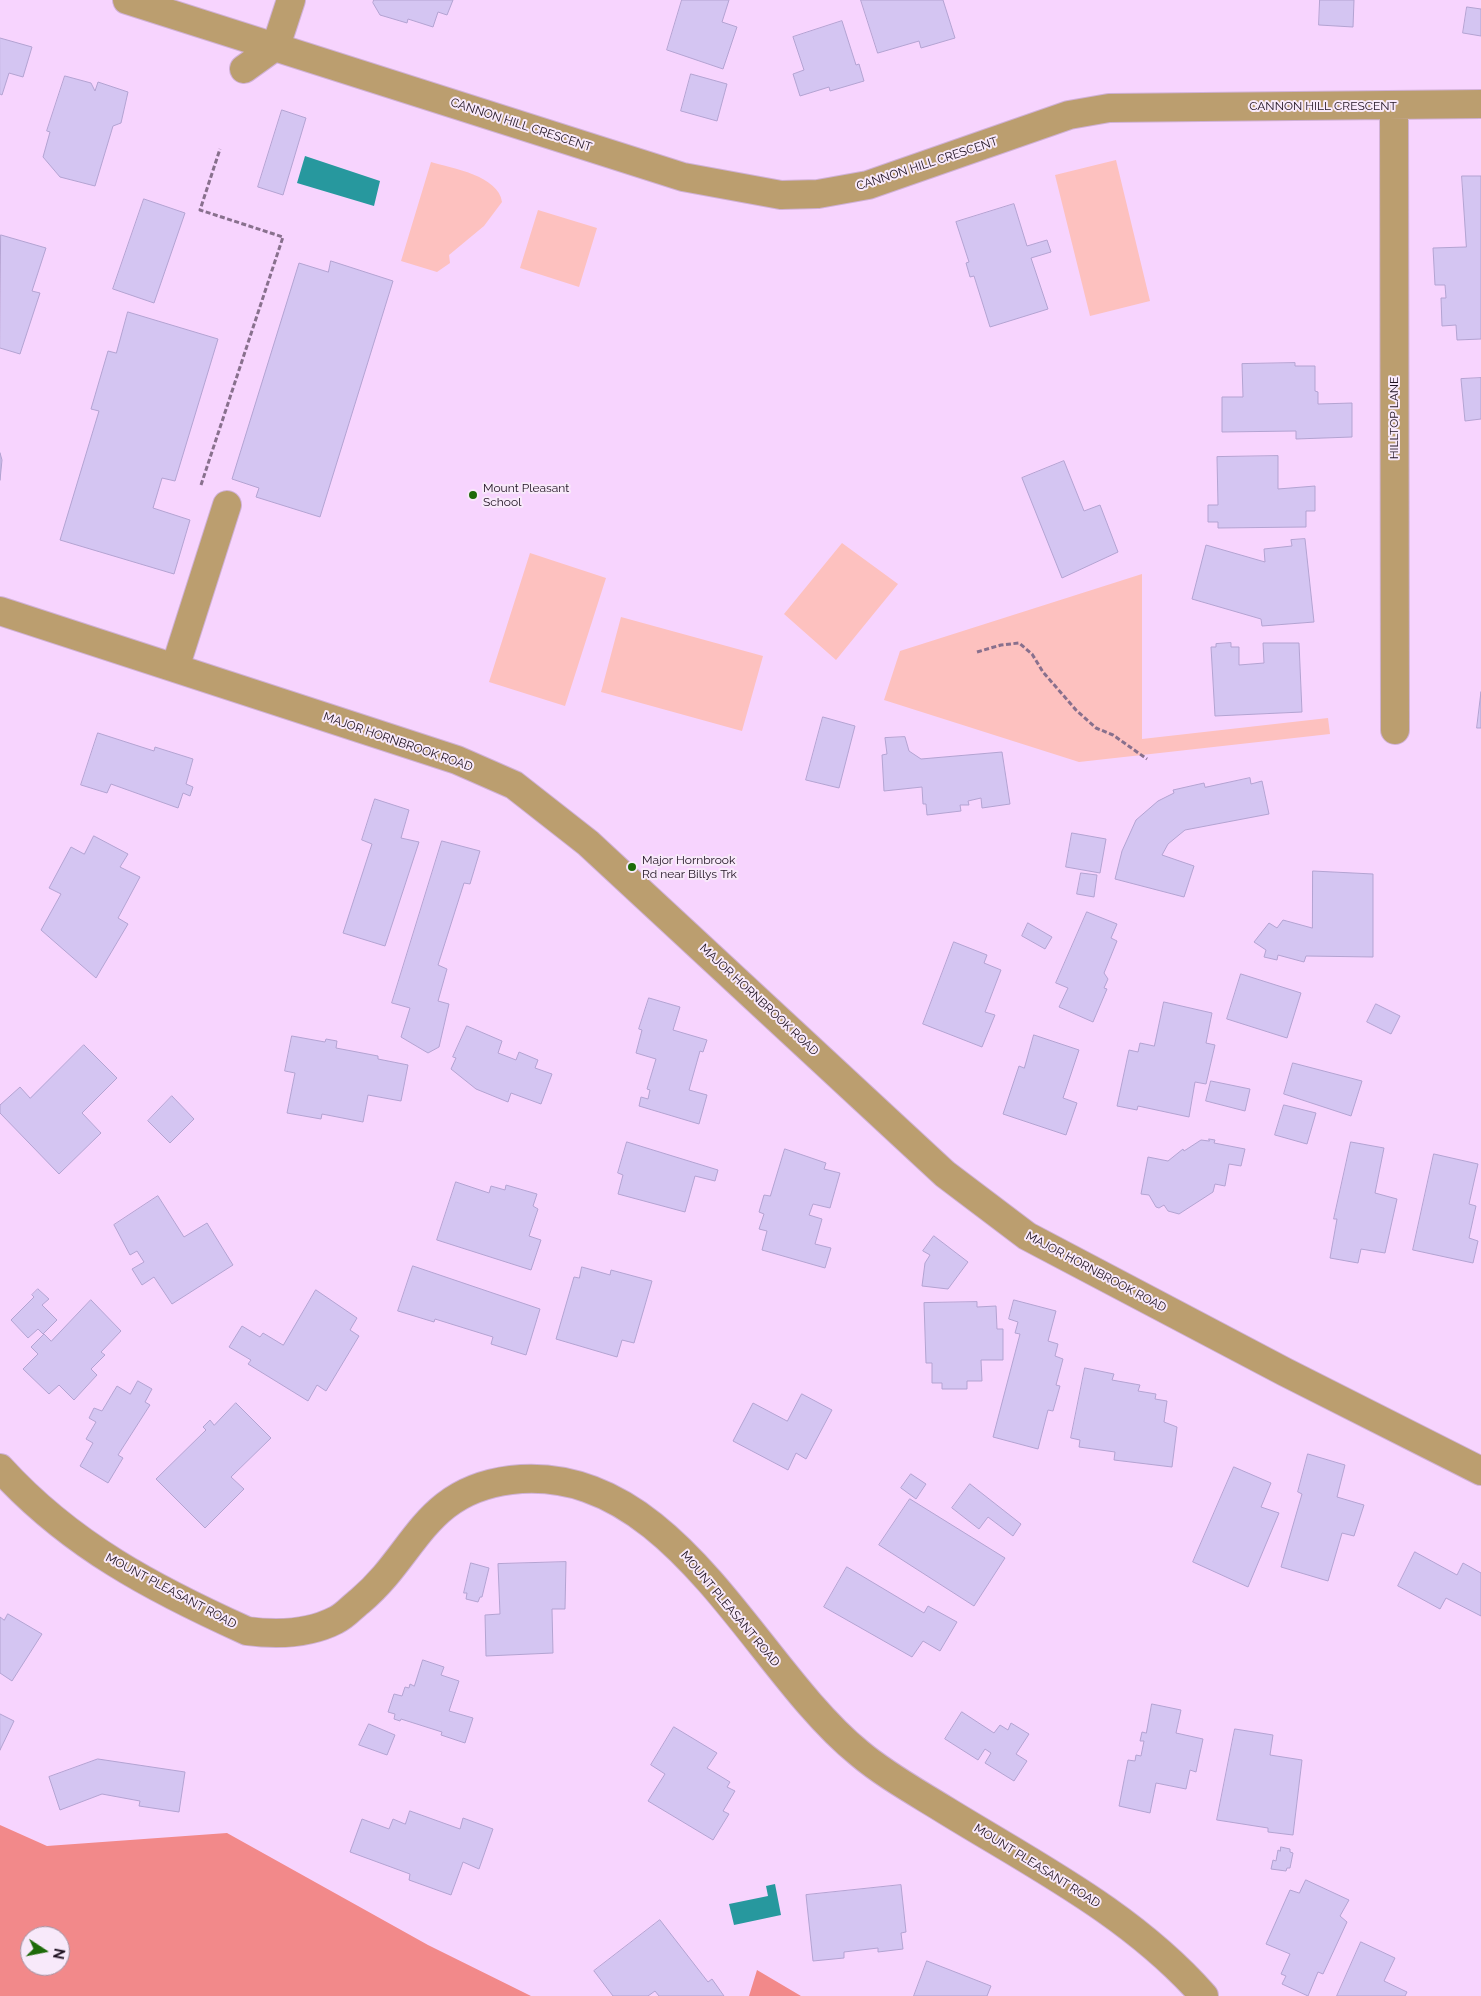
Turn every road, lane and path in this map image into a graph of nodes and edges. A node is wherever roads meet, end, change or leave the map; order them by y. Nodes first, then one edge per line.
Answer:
1 (128, 0) edge
2 (291, 0) edge
3 (276, 46) junction
4 (244, 69) dead end
5 (1481, 104) edge
6 (1394, 106) junction
7 (220, 148) dead end
8 (227, 505) joint
9 (0, 611) edge
10 (977, 652) dead end
11 (175, 668) junction
12 (1395, 730) dead end
13 (1147, 759) dead end
14 (0, 1468) edge
15 (1481, 1471) edge
16 (1204, 1996) edge

1 - 3 street, CANNON HILL CRESCENT
2 - 3 street
3 - 4 street
3 - 6 street, CANNON HILL CRESCENT
5 - 6 street, CANNON HILL CRESCENT
6 - 12 street, HILLTOP LANE
7 - 8 path
8 - 11 street
9 - 11 street, MAJOR HORNBROOK ROAD
10 - 13 path
11 - 15 street, MAJOR HORNBROOK ROAD
14 - 16 street, MOUNT PLEASANT ROAD

